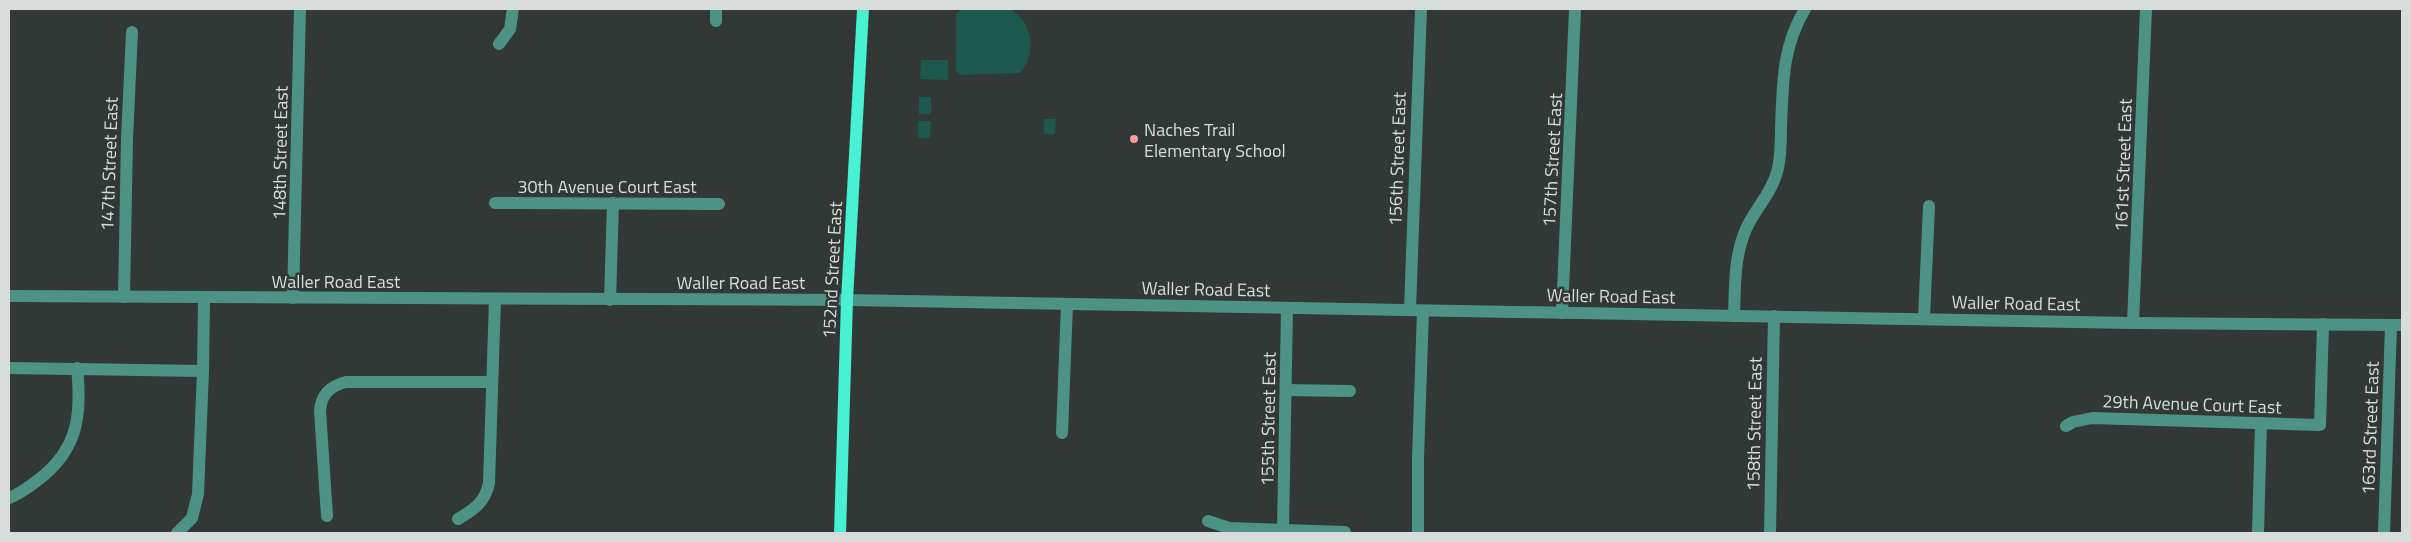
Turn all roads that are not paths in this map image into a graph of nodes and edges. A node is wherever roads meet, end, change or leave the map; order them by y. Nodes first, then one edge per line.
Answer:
1 (300, 9) edge
2 (513, 9) edge
3 (863, 9) edge
4 (1421, 9) edge
5 (1576, 9) edge
6 (1805, 9) edge
7 (2146, 9) edge
8 (132, 32) dead end
9 (500, 44) dead end
10 (495, 202) dead end
11 (613, 203) junction
12 (719, 204) dead end
13 (1928, 206) dead end
14 (9, 296) edge
15 (124, 298) junction
16 (293, 298) junction
17 (204, 299) junction
18 (495, 299) junction
19 (610, 300) junction
20 (847, 300) junction
21 (1067, 304) junction
22 (1287, 308) junction
23 (1416, 310) junction
24 (1562, 314) junction
25 (1734, 316) junction
26 (1774, 316) junction
27 (1924, 318) junction
28 (2133, 323) junction
29 (2323, 324) junction
30 (2397, 325) edge
31 (9, 368) edge
32 (77, 368) junction
33 (203, 371) junction
34 (492, 382) junction
35 (1286, 390) junction
36 (1350, 391) dead end
37 (2261, 423) junction
38 (2066, 426) dead end
39 (1062, 433) dead end
40 (9, 498) edge
41 (327, 516) dead end
42 (458, 519) dead end
43 (1208, 521) dead end
44 (1283, 530) junction
45 (1345, 532) dead end
46 (177, 533) edge
47 (840, 533) edge
48 (1418, 533) edge
49 (1770, 533) edge
50 (2258, 533) edge
51 (2384, 533) edge

1 - 16 street, 148th Street East
2 - 9 street
3 - 20 main road, 152nd Street East
4 - 23 street, 156th Street East
5 - 24 street, 157th Street East
6 - 25 street
7 - 28 street, 161st Street East
8 - 15 street, 147th Street East
10 - 11 street, 30th Avenue Court East
11 - 12 street, 30th Avenue Court East
11 - 19 street
13 - 27 street
14 - 15 street, Waller Road East
15 - 17 street, Waller Road East
16 - 17 street, Waller Road East
16 - 18 street, Waller Road East
17 - 33 street
18 - 19 street, Waller Road East
18 - 34 street
19 - 20 street, Waller Road East
20 - 21 street, Waller Road East
20 - 47 main road, 152nd Street East
21 - 22 street, Waller Road East
21 - 39 street
22 - 23 street, Waller Road East
22 - 35 street, 155th Street East
23 - 24 street, Waller Road East
23 - 48 street, 156th Street East
24 - 25 street, Waller Road East
25 - 26 street, Waller Road East
26 - 27 street, Waller Road East
26 - 49 street, 158th Street East
27 - 28 street, Waller Road East
28 - 29 street, Waller Road East
29 - 30 street, Waller Road East
29 - 37 street, 29th Avenue Court East
30 - 51 street, 163rd Street East
31 - 32 street
32 - 33 street
32 - 40 street
33 - 46 street
34 - 41 street
34 - 42 street
35 - 36 street
35 - 44 street, 155th Street East
37 - 38 street, 29th Avenue Court East
37 - 50 street
43 - 44 street
44 - 45 street

